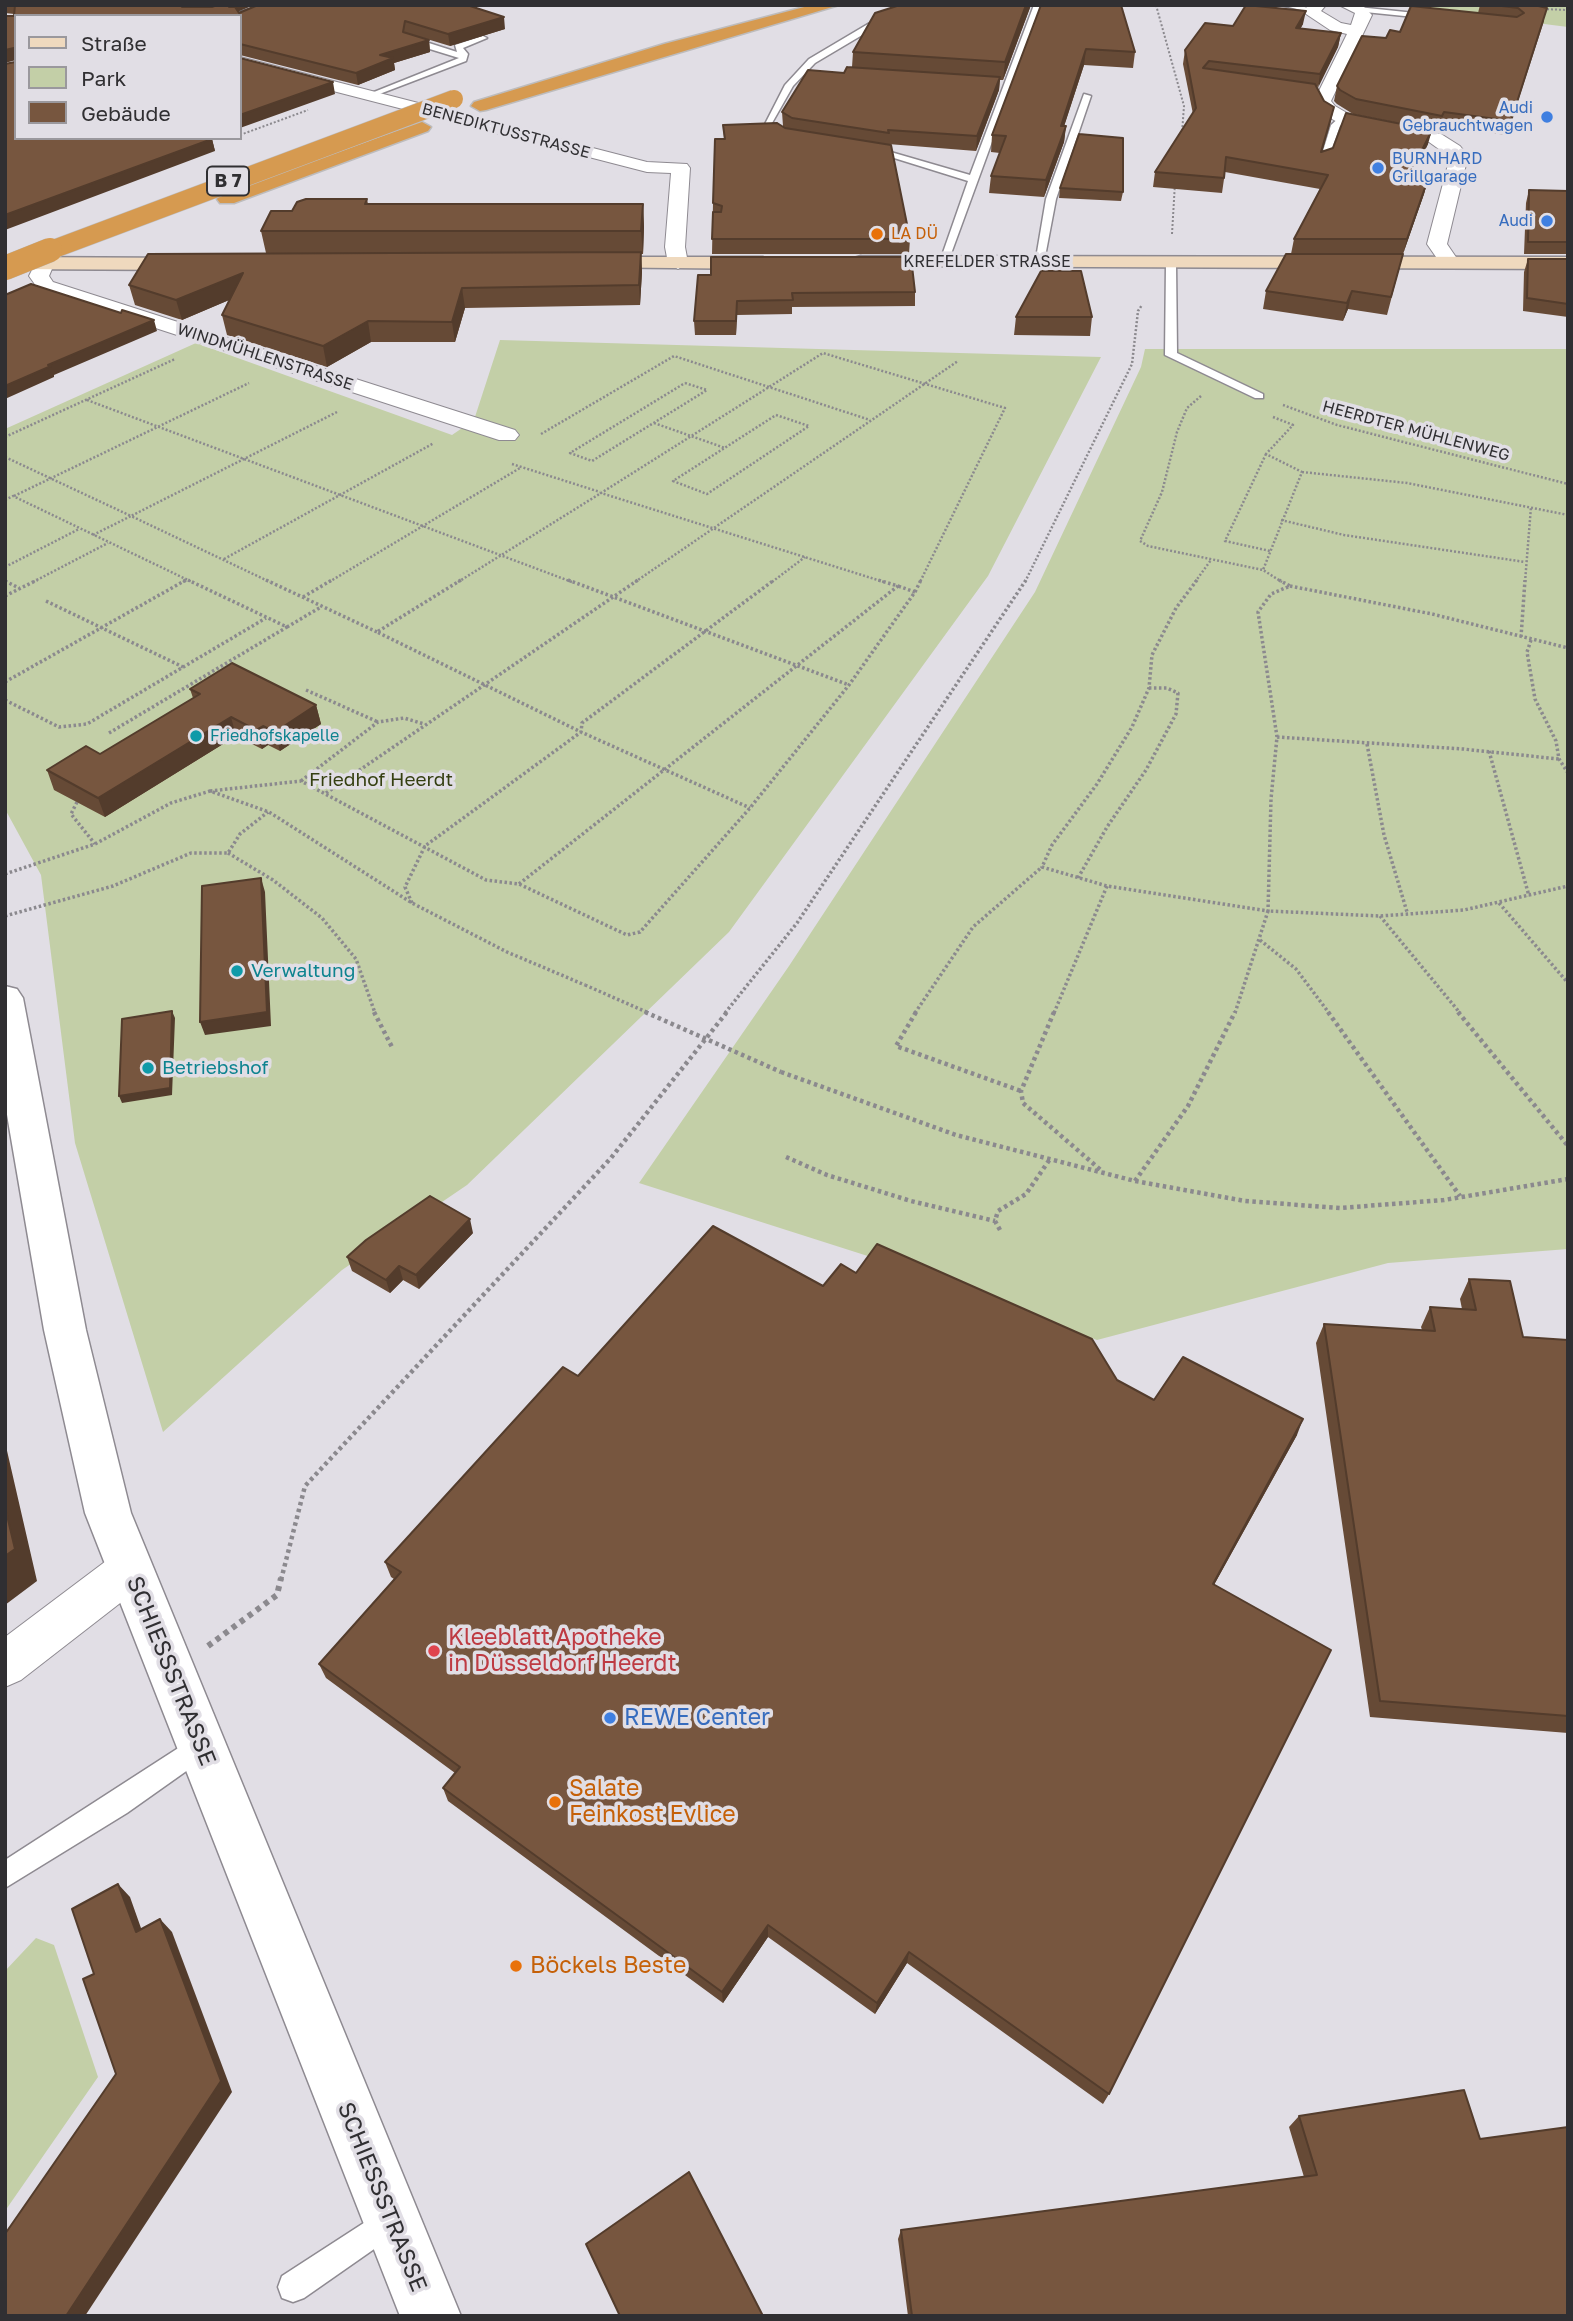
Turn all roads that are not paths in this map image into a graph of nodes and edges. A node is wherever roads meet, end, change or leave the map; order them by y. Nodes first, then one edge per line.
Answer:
1 (773, 5) edge
2 (831, 5) edge
3 (940, 5) edge
4 (1038, 5) edge
5 (1284, 5) edge
6 (1352, 7) edge
7 (1315, 8) edge
8 (1440, 18) edge
9 (1356, 31) junction
10 (411, 37) edge
11 (483, 38) edge
12 (464, 55) junction
13 (242, 63) edge
14 (802, 72) junction
15 (816, 73) edge
16 (994, 85) edge
17 (1008, 86) junction
18 (372, 96) junction
19 (1087, 96) dead end
20 (438, 113) junction
21 (1344, 118) junction
22 (798, 138) edge
23 (857, 145) edge
24 (1322, 162) edge
25 (973, 179) junction
26 (251, 182) dead end
27 (837, 262) edge
28 (943, 262) junction
29 (1039, 262) junction
30 (568, 263) edge
31 (678, 263) junction
32 (784, 263) edge
33 (1171, 263) junction
34 (1450, 263) junction
35 (1568, 263) edge
36 (44, 264) junction
37 (223, 264) edge
38 (5, 266) edge
39 (5, 279) edge
40 (5, 287) edge
41 (1259, 396) road end
42 (507, 435) dead end
43 (5, 999) edge
44 (130, 1569) junction
45 (5, 1665) edge
46 (200, 1746) junction
47 (5, 1875) edge
48 (391, 2220) junction
49 (293, 2287) dead end
50 (430, 2316) edge

1 - 38 highway, B 7, bridge
2 - 40 highway, B 7
3 - 14 lane
4 - 17 lane
5 - 7 lane
6 - 8 lane
6 - 9 street
7 - 9 street
9 - 21 street
10 - 12 lane
11 - 12 lane
12 - 18 lane
13 - 18 street, BENEDIKTUSSTRASSE
14 - 15 lane
14 - 22 lane
16 - 17 lane
17 - 25 lane
18 - 20 street, BENEDIKTUSSTRASSE
19 - 29 lane
20 - 26 lane
20 - 31 street, BENEDIKTUSSTRASSE
21 - 24 lane
21 - 34 street
23 - 25 lane
25 - 28 lane
27 - 28 main road, KREFELDER STRASSE
28 - 29 main road, KREFELDER STRASSE
29 - 33 main road, KREFELDER STRASSE
30 - 31 main road
31 - 32 main road
33 - 34 main road, KREFELDER STRASSE
33 - 41 lane
34 - 35 main road, KREFELDER STRASSE
36 - 37 main road
36 - 38 main road
36 - 39 lane
36 - 42 street, WINDMÜHLENSTRASSE
43 - 44 street, SCHIESSSTRASSE
44 - 45 street
44 - 46 street, SCHIESSSTRASSE
46 - 47 lane
46 - 48 street, SCHIESSSTRASSE
48 - 49 lane
48 - 50 street, SCHIESSSTRASSE

